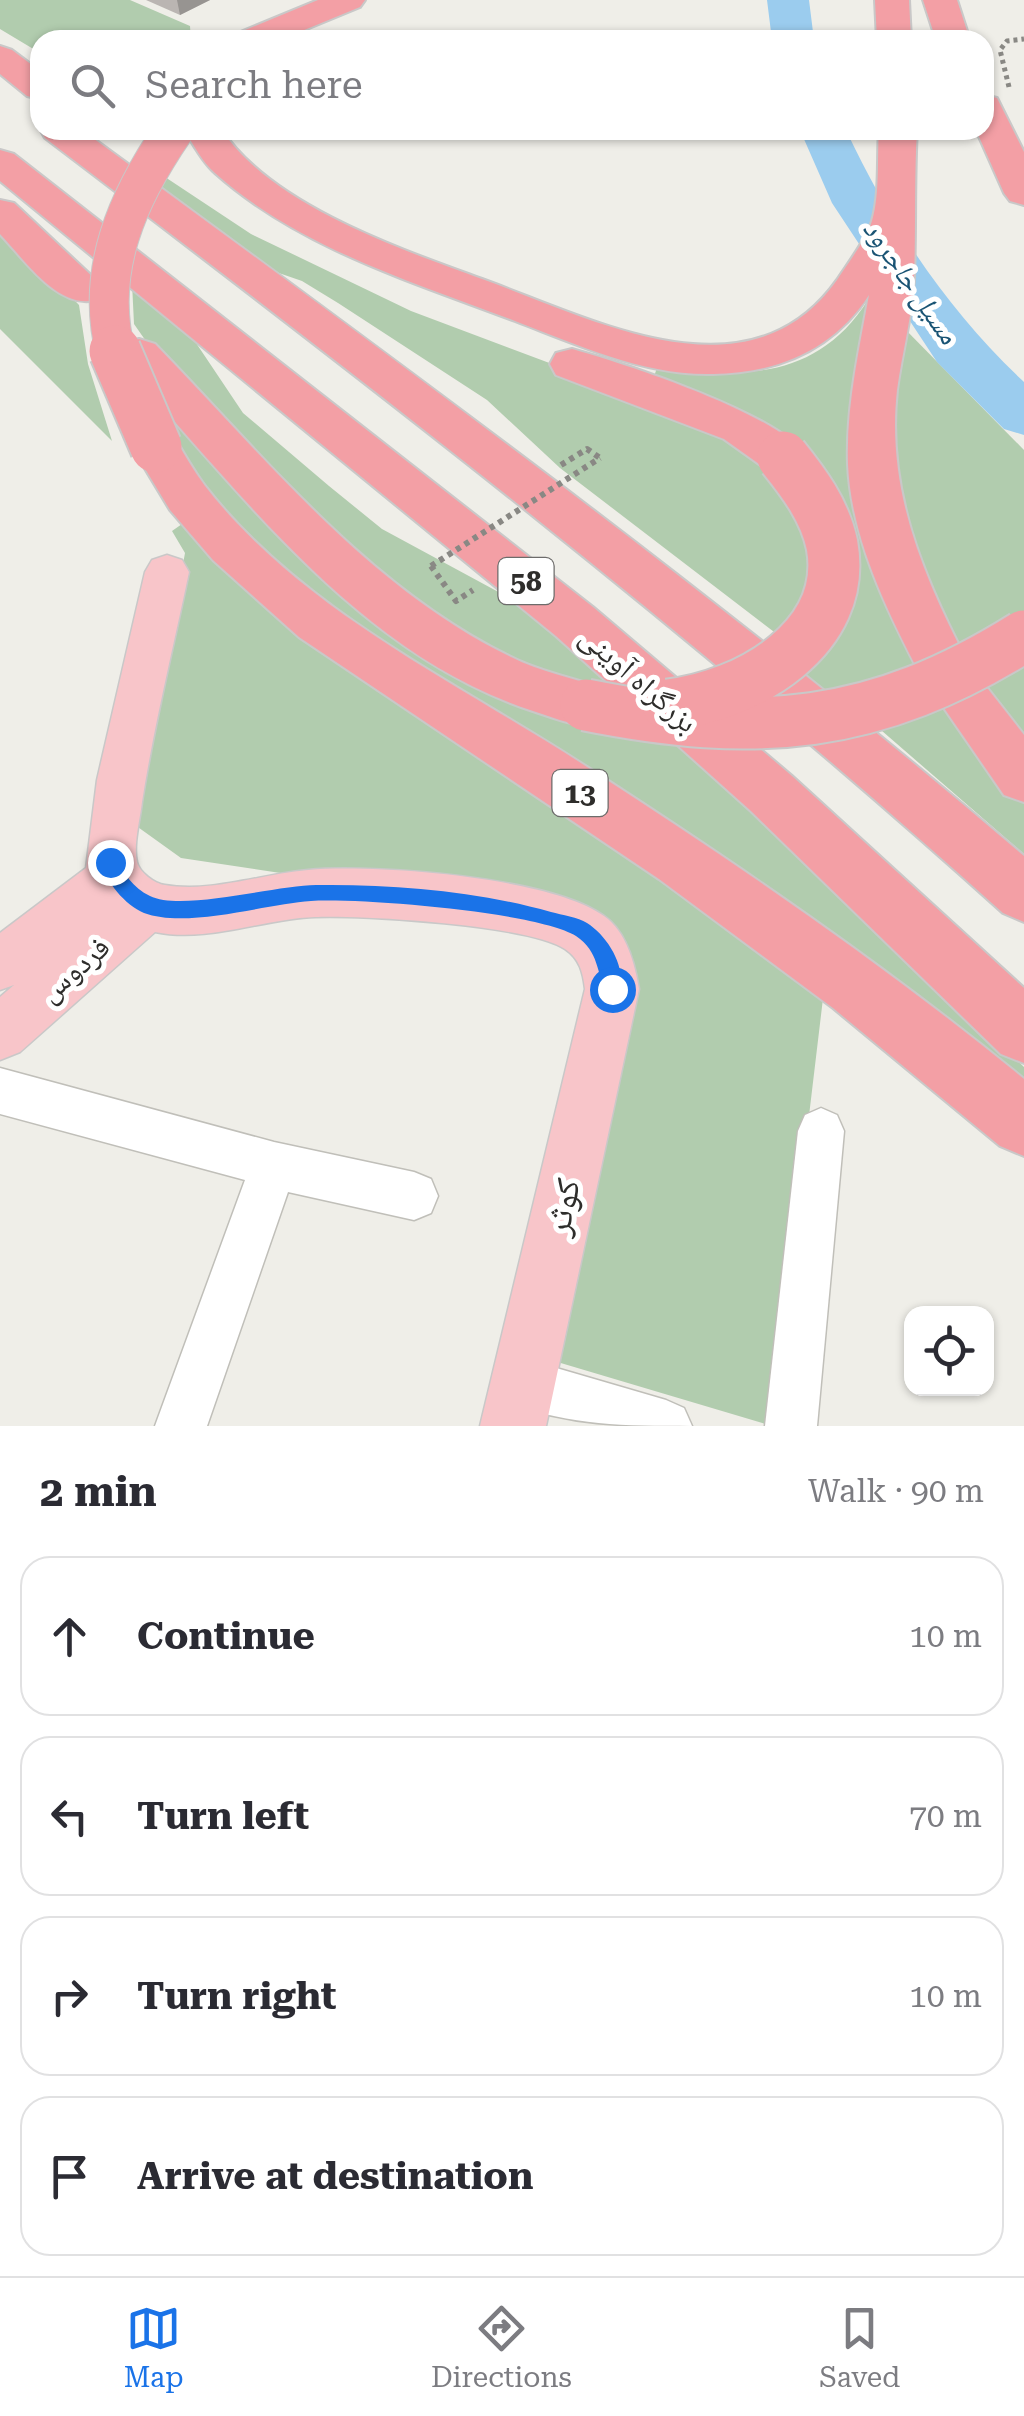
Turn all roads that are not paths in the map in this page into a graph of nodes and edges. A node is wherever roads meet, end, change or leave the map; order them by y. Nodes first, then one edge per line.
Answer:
1 (348, 0) edge
2 (380, 0) edge
3 (892, 0) edge
4 (940, 0) edge
5 (294, 30) edge
6 (299, 30) edge
7 (894, 30) edge
8 (950, 30) edge
9 (0, 42) edge
10 (30, 54) edge
11 (0, 57) edge
12 (30, 80) edge
13 (0, 86) edge
14 (30, 108) edge
15 (994, 128) edge
16 (71, 140) edge
17 (119, 140) edge
18 (167, 140) edge
19 (210, 140) edge
20 (899, 140) edge
21 (0, 162) edge
22 (1024, 193) edge
23 (0, 212) edge
24 (892, 221) junction
25 (81, 290) dead end
26 (139, 354) dead end
27 (168, 572) dead end
28 (1024, 636) edge
29 (586, 706) junction
30 (1024, 778) edge
31 (130, 891) junction
32 (1024, 894) edge
33 (0, 964) edge
34 (1024, 1032) edge
35 (0, 1033) edge
36 (0, 1091) edge
37 (1024, 1122) edge
38 (820, 1131) dead end
39 (274, 1165) junction
40 (414, 1196) dead end
41 (518, 1405) edge
42 (182, 1426) edge
43 (666, 1426) edge
44 (792, 1426) edge

1 - 5 highway
2 - 6 highway
3 - 7 highway
4 - 8 highway
9 - 10 highway
11 - 12 highway
13 - 14 highway
15 - 22 highway
16 - 32 highway, 58
17 - 29 highway, bridge
18 - 37 highway, 13, bridge
19 - 24 highway
20 - 24 highway
21 - 34 highway, بزرگراه آوینی / 58
23 - 25 highway
24 - 30 highway
26 - 29 highway
27 - 31 main road
28 - 29 highway, bridge
31 - 33 main road, فردوس
31 - 35 main road, فردوس
31 - 41 main road, کوثر
36 - 39 street
38 - 44 street
39 - 40 street
39 - 42 street
41 - 43 street

